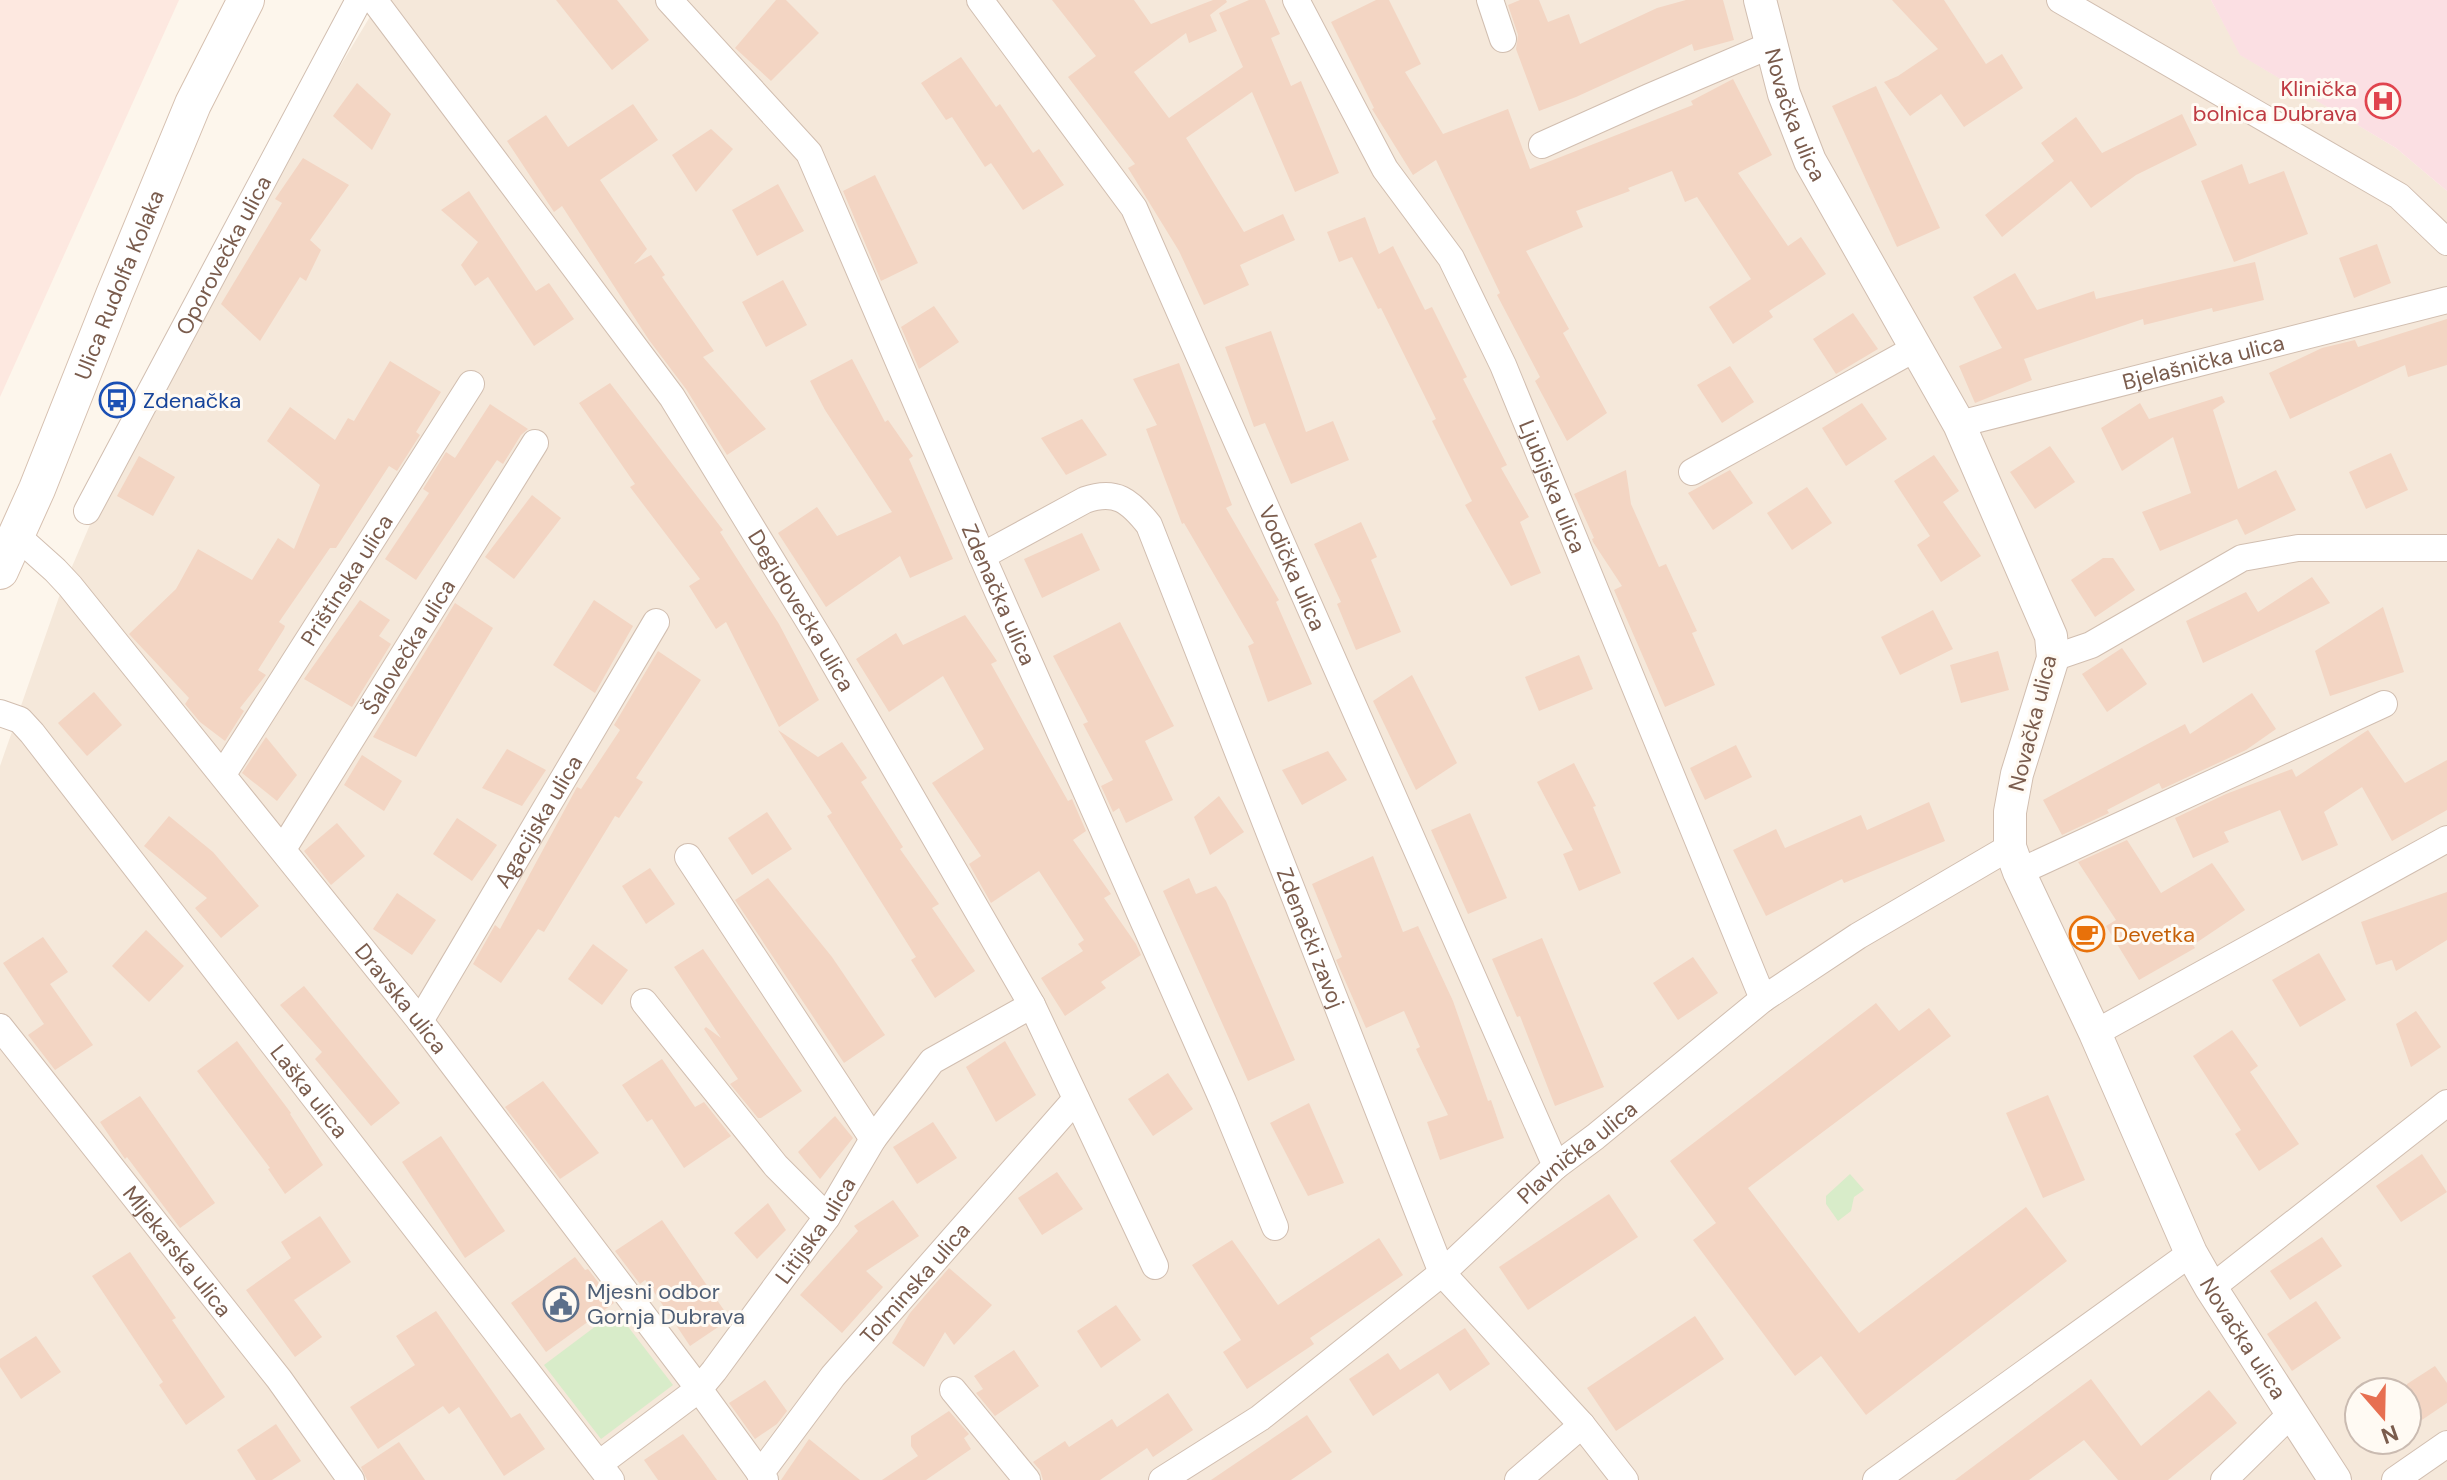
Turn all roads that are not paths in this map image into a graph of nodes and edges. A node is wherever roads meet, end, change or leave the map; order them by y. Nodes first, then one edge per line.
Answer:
1 (246, 0) edge
2 (359, 0) edge
3 (374, 0) edge
4 (669, 0) edge
5 (980, 0) edge
6 (1296, 0) edge
7 (1490, 0) edge
8 (1760, 0) edge
9 (2060, 0) edge
10 (1503, 39) dead end
11 (1771, 45) junction
12 (1542, 145) dead end
13 (2447, 242) edge
14 (2447, 300) edge
15 (1916, 348) junction
16 (471, 384) dead end
17 (1959, 424) junction
18 (535, 443) dead end
19 (1692, 472) dead end
20 (87, 511) dead end
21 (17, 536) junction
22 (2447, 548) edge
23 (982, 556) junction
24 (0, 571) edge
25 (656, 622) dead end
26 (2053, 658) junction
27 (2384, 704) dead end
28 (0, 712) edge
29 (223, 774) junction
30 (2447, 839) edge
31 (283, 849) junction
32 (688, 857) dead end
33 (2014, 859) junction
34 (1763, 999) junction
35 (644, 1002) dead end
36 (1032, 1005) junction
37 (420, 1021) junction
38 (0, 1027) edge
39 (2095, 1033) junction
40 (1076, 1099) junction
41 (2447, 1103) edge
42 (873, 1139) junction
43 (1556, 1166) junction
44 (827, 1217) junction
45 (1275, 1227) dead end
46 (2191, 1253) junction
47 (1155, 1266) dead end
48 (1442, 1273) junction
49 (2211, 1288) junction
50 (699, 1389) junction
51 (953, 1390) dead end
52 (2292, 1413) junction
53 (1582, 1425) junction
54 (2447, 1444) edge
55 (605, 1472) edge
56 (762, 1477) edge
57 (351, 1480) edge
58 (1027, 1480) edge
59 (1162, 1480) edge
60 (1518, 1480) edge
61 (1625, 1480) edge
62 (1876, 1480) edge
63 (2224, 1480) edge
64 (2335, 1480) edge
65 (2395, 1480) edge

1 - 21 main road, Ulica Rudolfa Kolaka
2 - 20 street, Oporovečka ulica
3 - 36 street, Degidovečka ulica
4 - 23 street, Zdenačka ulica
5 - 43 street, Vodička ulica
6 - 34 street, Ljubijska ulica
7 - 10 street
8 - 11 street, Novačka ulica
9 - 13 street
11 - 12 street
11 - 15 street, Novačka ulica
14 - 17 street, Bjelašnička ulica
15 - 17 street, Novačka ulica
15 - 19 street
16 - 29 street, Prištinska ulica
17 - 26 street, Novačka ulica
18 - 31 street, Šalovečka ulica
21 - 24 main road, Ulica Rudolfa Kolaka
21 - 29 street, Dravska ulica
22 - 26 street
23 - 45 street, Zdenačka ulica
23 - 48 street, Zdenački zavoj
25 - 37 street, Agacijska ulica
26 - 33 street, Novačka ulica
27 - 33 street, Plavnička ulica
28 - 55 street, Laška ulica
29 - 31 street, Dravska ulica
30 - 39 street
31 - 37 street, Dravska ulica
32 - 42 street
33 - 34 street, Plavnička ulica
33 - 39 street, Novačka ulica
34 - 43 street, Plavnička ulica
35 - 44 street
36 - 40 street, Degidovečka ulica
36 - 42 street, Litijska ulica
37 - 50 street, Dravska ulica
38 - 57 street, Mljekarska ulica
39 - 46 street, Novačka ulica
40 - 47 street, Degidovečka ulica
40 - 56 street, Tolminska ulica
41 - 49 street
42 - 44 street, Litijska ulica
43 - 48 street, Plavnička ulica
44 - 50 street, Litijska ulica
46 - 49 street, Novačka ulica
46 - 62 street
48 - 53 street, Zdenački zavoj
48 - 59 street, Plavnička ulica
49 - 52 street, Novačka ulica
50 - 55 street, Litijska ulica
50 - 56 street, Dravska ulica
51 - 58 street
52 - 63 street
52 - 64 street, Novačka ulica
53 - 60 street
53 - 61 street, Zdenački zavoj
54 - 65 street

